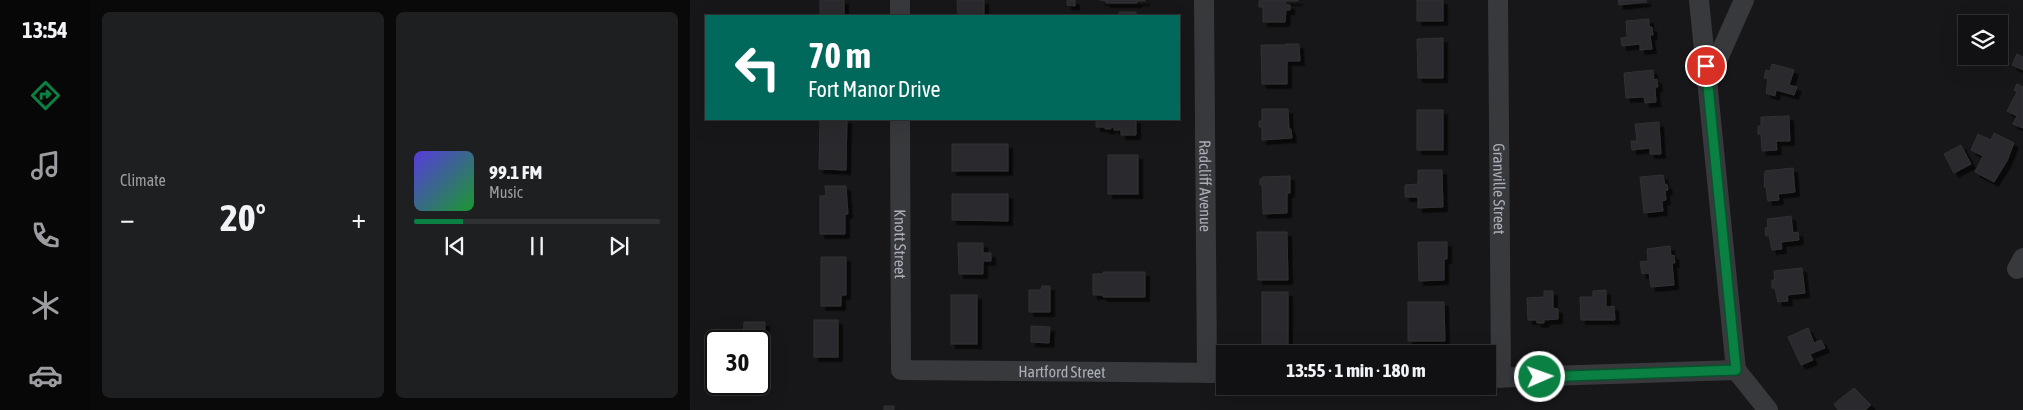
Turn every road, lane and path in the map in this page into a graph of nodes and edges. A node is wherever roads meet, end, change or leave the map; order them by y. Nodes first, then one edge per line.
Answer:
1 (900, 0) edge
2 (1204, 0) edge
3 (1498, 0) edge
4 (1699, 0) edge
5 (1744, 0) edge
6 (900, 15) edge
7 (1708, 82) junction
8 (900, 120) edge
9 (1494, 345) edge
10 (901, 370) joint
11 (1736, 370) junction
12 (1216, 373) edge
13 (1496, 378) edge
14 (1768, 410) edge

1 - 6 street
2 - 12 street, Radcliff Avenue
3 - 9 street, Granville Street
4 - 7 street
5 - 7 street
7 - 11 street
8 - 10 street, Knott Street
10 - 12 street, Hartford Street
11 - 13 street
11 - 14 street

